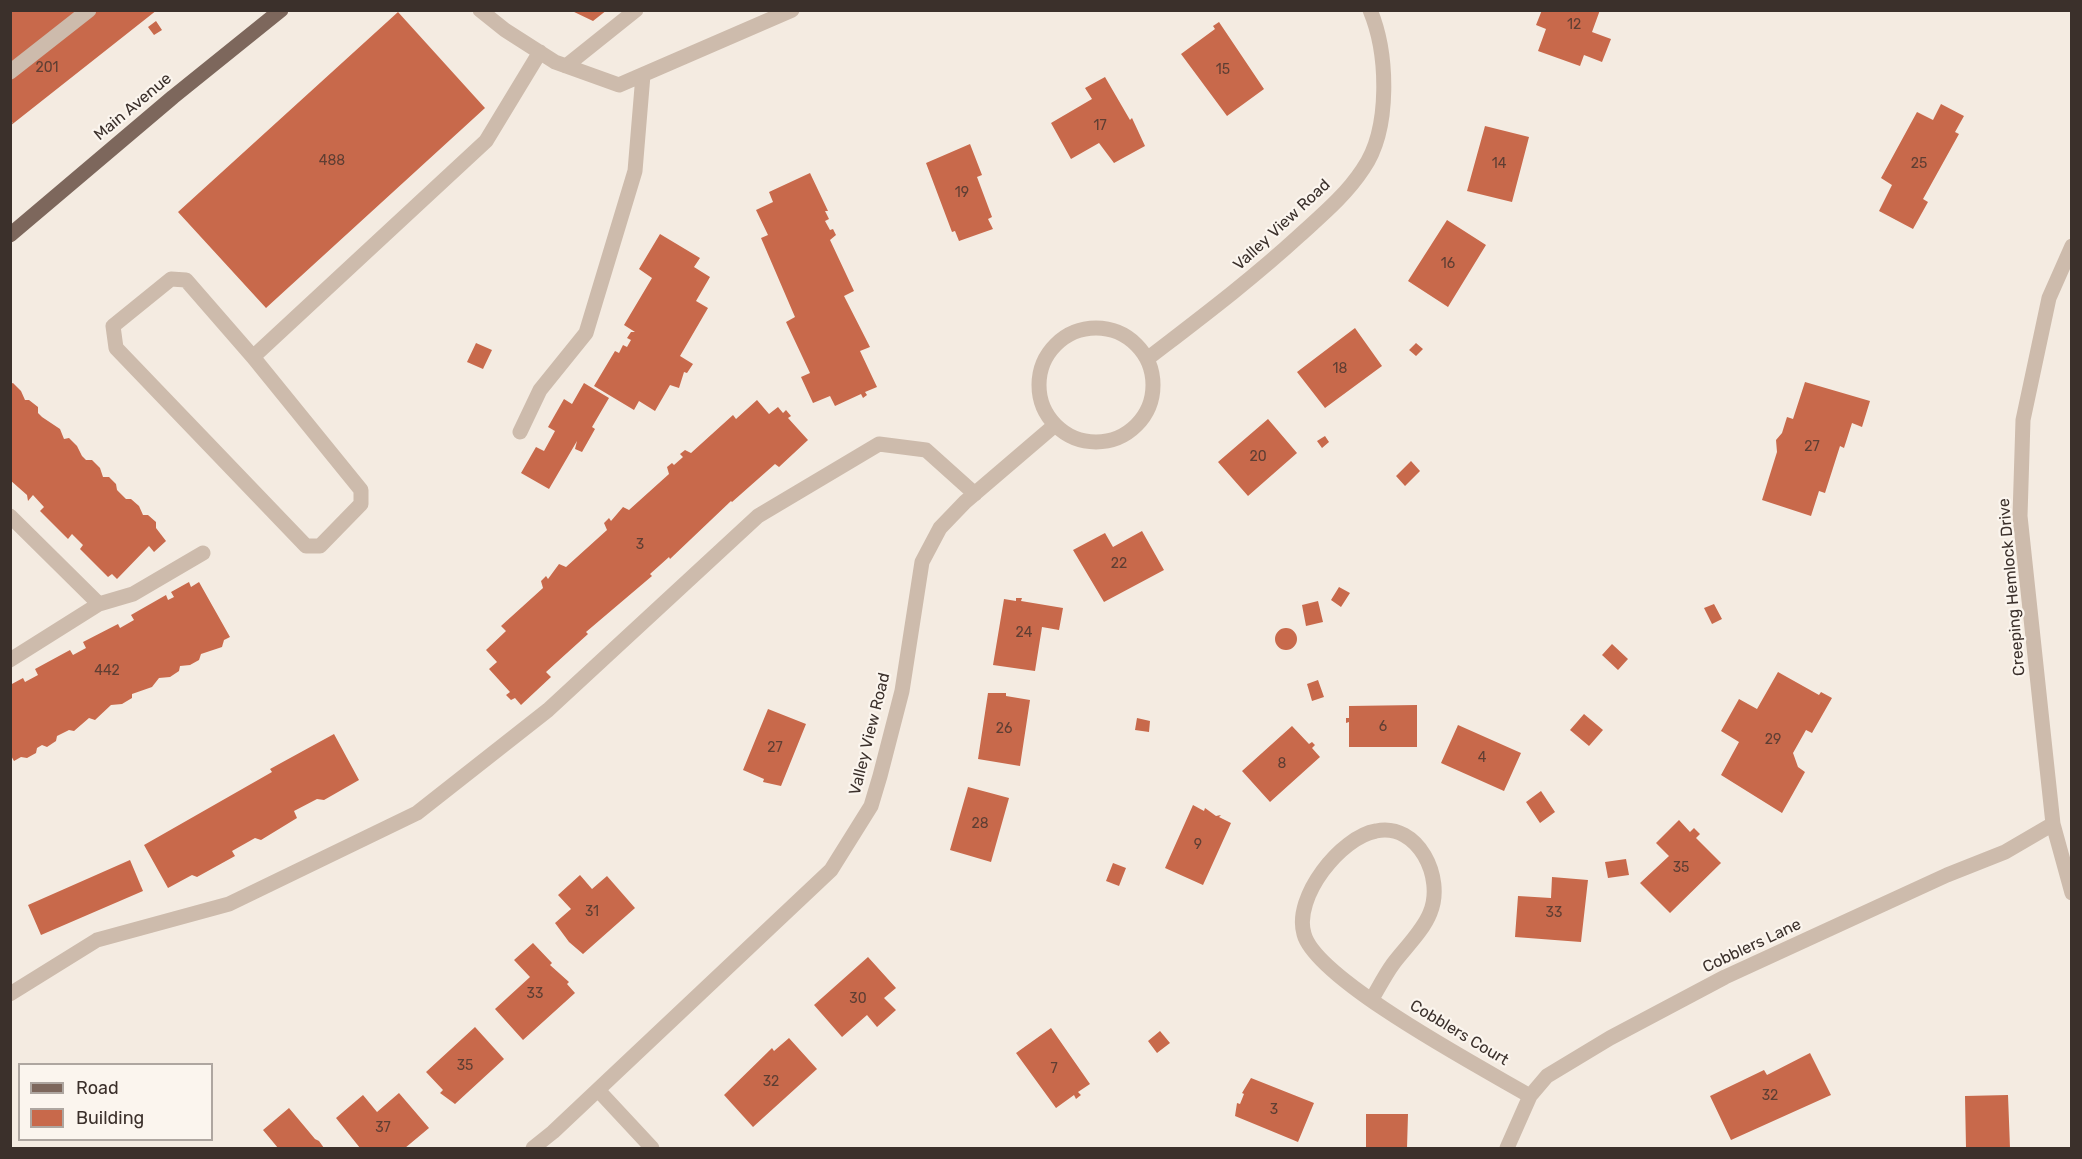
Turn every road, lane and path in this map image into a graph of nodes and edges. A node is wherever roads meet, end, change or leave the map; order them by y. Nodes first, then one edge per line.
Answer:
1 (89, 10) edge
2 (281, 10) edge
3 (480, 10) edge
4 (636, 10) edge
5 (792, 10) edge
6 (1370, 10) edge
7 (540, 52) junction
8 (566, 66) junction
9 (10, 72) edge
10 (643, 75) junction
11 (10, 235) edge
12 (2072, 246) edge
13 (253, 357) junction
14 (1147, 359) junction
15 (1055, 425) junction
16 (520, 432) dead end
17 (975, 494) junction
18 (10, 516) edge
19 (203, 553) dead end
20 (99, 604) junction
21 (10, 660) edge
22 (2054, 825) junction
23 (2072, 893) edge
24 (10, 994) edge
25 (1372, 999) junction
26 (597, 1090) junction
27 (1530, 1096) junction
28 (533, 1149) edge
29 (652, 1149) edge
30 (1507, 1149) edge

1 - 9 street
2 - 11 main road, Main Avenue
3 - 7 street
4 - 8 street
5 - 10 street
6 - 14 street, Valley View Road
7 - 8 street
7 - 13 street
8 - 10 street
10 - 16 street
12 - 22 street, Creeping Hemlock Drive
13 - 13 street
14 - 15 street
14 - 15 street
15 - 17 street, Valley View Road
17 - 24 street
17 - 26 street, Valley View Road
18 - 20 street
19 - 20 street
20 - 21 street
22 - 23 street, Creeping Hemlock Drive
22 - 27 street, Cobblers Lane
25 - 25 street, Cobblers Court
25 - 27 street, Cobblers Court
26 - 28 street, Valley View Road
26 - 29 street
27 - 30 street, Cobblers Lane

